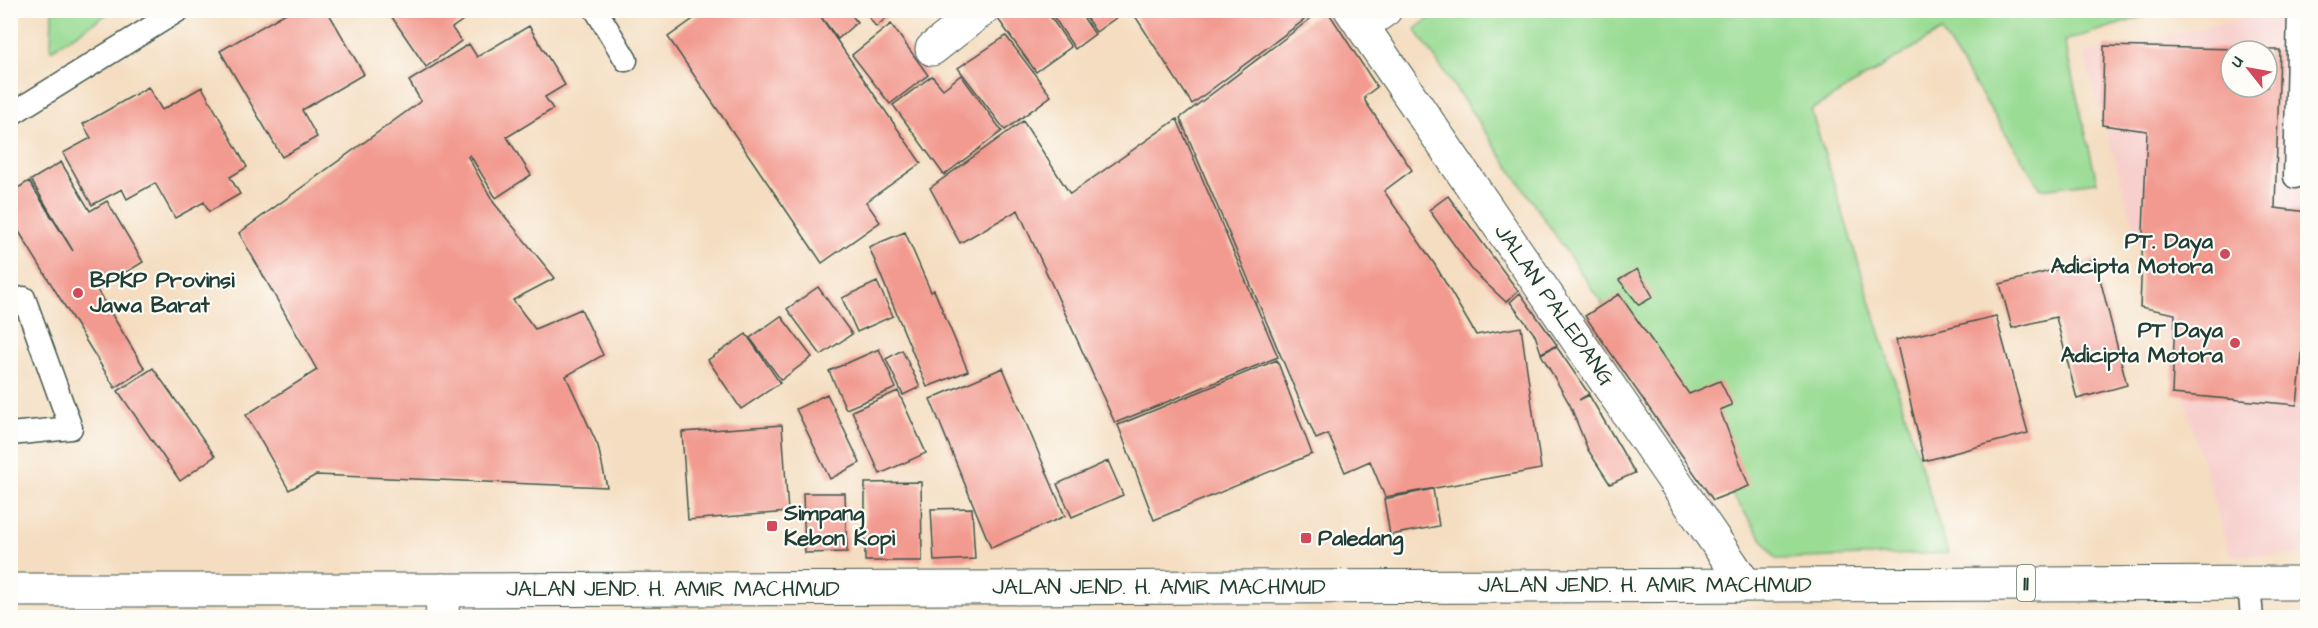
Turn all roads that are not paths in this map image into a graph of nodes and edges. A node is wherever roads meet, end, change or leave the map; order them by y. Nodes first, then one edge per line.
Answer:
1 (179, 10) edge
2 (596, 10) edge
3 (982, 10) edge
4 (2299, 10) edge
5 (1366, 16) edge
6 (932, 49) dead end
7 (626, 60) dead end
8 (10, 115) edge
9 (2295, 177) dead end
10 (24, 298) dead end
11 (10, 434) edge
12 (2250, 583) junction
13 (2307, 583) edge
14 (1745, 584) junction
15 (10, 590) edge
16 (442, 604) edge
17 (2252, 618) edge

1 - 8 lane
2 - 7 lane
3 - 6 main road
4 - 9 lane
5 - 14 main road, JALAN PALEDANG
10 - 11 lane
12 - 13 main road, JALAN JEND. H. AMIR MACHMUD / 11
12 - 14 main road, JALAN JEND. H. AMIR MACHMUD / 11
12 - 17 lane
14 - 16 main road, JALAN JEND. H. AMIR MACHMUD / 11
15 - 16 main road, JALAN JEND. H. AMIR MACHMUD / 11

